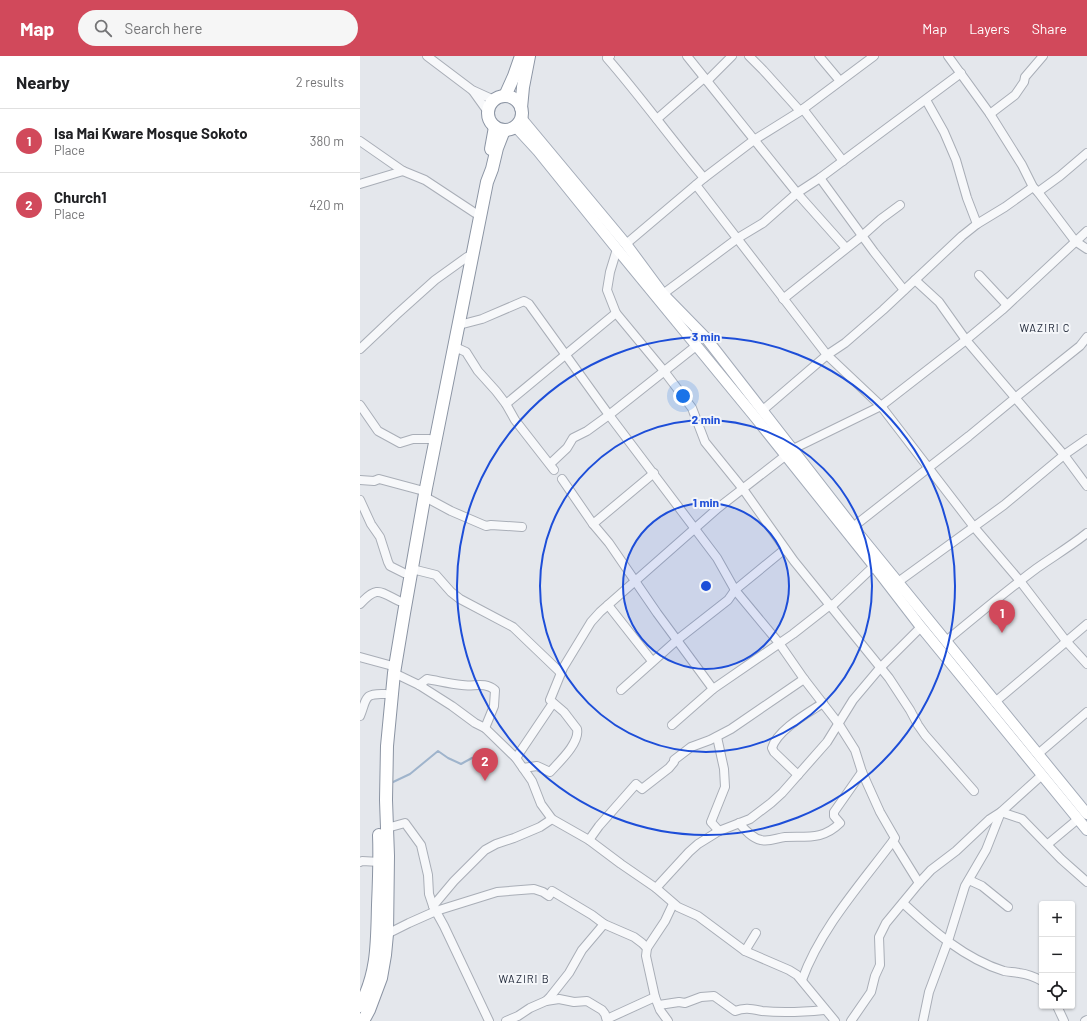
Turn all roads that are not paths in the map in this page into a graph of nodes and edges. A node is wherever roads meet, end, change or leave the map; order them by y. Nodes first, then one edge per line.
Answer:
1 (428, 56) edge
2 (521, 56) edge
3 (529, 56) edge
4 (610, 56) edge
5 (687, 56) edge
6 (732, 56) edge
7 (749, 56) edge
8 (819, 56) edge
9 (948, 56) edge
10 (1043, 56) edge
11 (868, 58) edge
12 (961, 73) junction
13 (705, 80) junction
14 (840, 80) junction
15 (472, 90) junction
16 (499, 98) junction
17 (926, 100) junction
18 (801, 110) junction
19 (488, 112) junction
20 (990, 114) junction
21 (657, 119) junction
22 (511, 122) junction
23 (754, 140) junction
24 (360, 141) edge
25 (1087, 153) edge
26 (843, 161) junction
27 (403, 172) junction
28 (704, 178) junction
29 (820, 178) junction
30 (360, 184) edge
31 (696, 185) junction
32 (1036, 190) junction
33 (797, 193) junction
34 (900, 205) dead end
35 (475, 213) junction
36 (977, 224) junction
37 (1087, 231) edge
38 (862, 236) junction
39 (738, 238) junction
40 (1076, 241) junction
41 (626, 244) junction
42 (846, 248) junction
43 (617, 249) junction
44 (1087, 249) edge
45 (467, 257) junction
46 (979, 275) dead end
47 (916, 280) junction
48 (904, 290) junction
49 (663, 294) junction
50 (783, 299) junction
51 (1007, 305) junction
52 (616, 312) junction
53 (459, 325) junction
54 (1087, 337) edge
55 (966, 340) junction
56 (696, 346) junction
57 (455, 347) junction
58 (360, 349) edge
59 (566, 353) junction
60 (827, 355) junction
61 (664, 371) junction
62 (1015, 398) junction
63 (506, 404) junction
64 (360, 405) edge
65 (881, 406) junction
66 (763, 410) junction
67 (609, 415) junction
68 (428, 439) junction
69 (1087, 439) edge
70 (793, 449) junction
71 (785, 456) junction
72 (1064, 456) junction
73 (929, 468) junction
74 (654, 473) junction
75 (562, 479) dead end
76 (360, 480) edge
77 (1087, 486) edge
78 (744, 489) junction
79 (423, 493) junction
80 (360, 500) edge
81 (593, 524) junction
82 (522, 527) dead end
83 (853, 527) junction
84 (974, 527) junction
85 (695, 529) junction
86 (1087, 533) edge
87 (785, 549) junction
88 (874, 566) junction
89 (408, 571) junction
90 (635, 581) junction
91 (1020, 581) junction
92 (898, 582) junction
93 (735, 590) junction
94 (399, 601) junction
95 (360, 604) edge
96 (608, 604) junction
97 (830, 605) junction
98 (1087, 624) edge
99 (921, 628) junction
100 (677, 640) junction
101 (946, 641) junction
102 (1066, 641) junction
103 (779, 643) junction
104 (360, 657) edge
105 (652, 661) junction
106 (1087, 664) edge
107 (880, 668) junction
108 (392, 669) junction
109 (561, 673) junction
110 (804, 679) junction
111 (419, 685) junction
112 (713, 689) junction
113 (621, 690) dead end
114 (385, 694) junction
115 (995, 702) junction
116 (553, 703) junction
117 (823, 703) junction
118 (1087, 712) edge
119 (360, 716) edge
120 (838, 723) junction
121 (672, 725) dead end
122 (485, 728) junction
123 (717, 737) junction
124 (1038, 754) junction
125 (516, 758) junction
126 (523, 768) junction
127 (862, 772) junction
128 (798, 775) junction
129 (1042, 775) junction
130 (974, 791) dead end
131 (1001, 812) junction
132 (1087, 814) edge
133 (552, 819) junction
134 (1078, 819) junction
135 (739, 823) junction
136 (387, 828) junction
137 (1087, 830) edge
138 (719, 831) junction
139 (589, 840) junction
140 (893, 841) junction
141 (1048, 844) junction
142 (360, 862) edge
143 (380, 862) junction
144 (969, 880) junction
145 (919, 882) junction
146 (1087, 882) edge
147 (656, 888) junction
148 (903, 902) junction
149 (673, 904) junction
150 (1008, 907) dead end
151 (435, 909) junction
152 (604, 924) junction
153 (756, 933) dead end
154 (387, 934) junction
155 (948, 941) junction
156 (647, 948) junction
157 (745, 951) junction
158 (802, 980) junction
159 (1039, 980) edge
160 (546, 1001) junction
161 (657, 1001) junction
162 (360, 1006) edge
163 (1058, 1009) edge
164 (824, 1010) junction
165 (607, 1020) edge
166 (831, 1020) edge
167 (363, 1021) edge
168 (489, 1021) edge
169 (506, 1021) edge
170 (668, 1021) edge
171 (851, 1021) edge
172 (923, 1021) edge
173 (1064, 1021) edge

1 - 15 street
2 - 16 highway
3 - 22 highway
4 - 21 street
5 - 13 street
6 - 13 street
7 - 18 street
8 - 14 street
9 - 12 street
10 - 20 street
11 - 14 street
12 - 17 street
12 - 20 street
13 - 21 street
13 - 23 street
14 - 18 street
15 - 16 street
15 - 19 street
16 - 19 highway
16 - 22 highway
17 - 26 street
17 - 36 street
18 - 23 street
18 - 26 street
19 - 22 highway
20 - 32 street
21 - 28 street
22 - 35 highway
22 - 41 main road
22 - 43 main road
22 - 53 highway
23 - 28 street
23 - 33 street
24 - 27 street
25 - 32 street
26 - 29 street
27 - 30 street
27 - 35 street
28 - 31 street
29 - 33 street
29 - 38 street
31 - 39 street
31 - 41 street
32 - 36 street
32 - 40 street
33 - 39 street
33 - 42 street
34 - 38 street
35 - 45 highway
36 - 47 street
37 - 40 street
38 - 42 street
38 - 48 street
39 - 49 street
39 - 50 street
40 - 44 street
40 - 51 street
41 - 49 main road
42 - 50 street
43 - 52 street
43 - 56 main road
45 - 58 street
45 - 68 highway
46 - 51 street
47 - 48 street
47 - 55 street
48 - 60 street
49 - 66 main road
50 - 60 street
51 - 55 street
52 - 59 street
52 - 61 street
53 - 57 highway
53 - 59 street
54 - 62 street
55 - 62 street
55 - 65 street
56 - 61 street
56 - 71 main road
57 - 63 street
57 - 79 highway
59 - 63 street
59 - 67 street
60 - 65 street
60 - 66 street
61 - 67 street
61 - 78 street
62 - 72 street
62 - 73 street
63 - 67 street
64 - 68 street
65 - 70 street
65 - 73 street
66 - 70 main road
67 - 74 street
68 - 79 highway
69 - 72 street
70 - 83 main road
71 - 78 street
71 - 88 main road
72 - 77 street
72 - 84 street
73 - 83 street
73 - 84 street
74 - 81 street
74 - 85 street
75 - 81 street
76 - 79 street
78 - 85 street
78 - 87 street
79 - 82 street
79 - 89 highway
80 - 89 street
81 - 90 street
83 - 92 main road
84 - 91 street
84 - 92 street
85 - 90 street
85 - 93 street
86 - 91 street
87 - 93 street
87 - 97 street
88 - 97 street
88 - 99 main road
89 - 94 highway
89 - 108 highway
89 - 109 street
90 - 96 street
90 - 100 street
91 - 101 street
91 - 102 street
92 - 101 main road
93 - 100 street
93 - 103 street
94 - 95 street
94 - 108 highway
96 - 105 street
96 - 109 street
97 - 103 street
97 - 107 street
98 - 102 street
99 - 107 street
99 - 129 main road
100 - 105 street
100 - 112 street
101 - 115 main road
102 - 106 street
102 - 115 street
103 - 110 street
103 - 112 street
104 - 108 street
105 - 113 street
107 - 120 street
107 - 130 street
108 - 111 street
108 - 114 highway
108 - 136 highway
109 - 116 street
110 - 117 street
110 - 123 street
111 - 122 street
111 - 122 street
112 - 121 street
114 - 119 street
114 - 143 highway
115 - 124 main road
116 - 125 street
116 - 126 street
117 - 120 street
117 - 128 street
118 - 124 street
120 - 127 street
120 - 128 street
122 - 125 street
123 - 138 street
123 - 139 street
124 - 132 main road
125 - 126 street
126 - 133 street
127 - 135 street
127 - 140 street
128 - 135 street
129 - 131 street
129 - 134 main road
131 - 141 street
131 - 144 street
131 - 145 street
133 - 139 street
133 - 151 street
134 - 137 main road
134 - 141 street
135 - 138 street
136 - 151 street
136 - 154 highway
138 - 147 street
139 - 147 street
140 - 145 street
140 - 158 street
141 - 146 street
142 - 143 street
143 - 162 highway
144 - 150 street
144 - 155 street
145 - 148 street
147 - 149 street
148 - 155 street
148 - 171 street
149 - 156 street
149 - 157 street
151 - 152 street
151 - 154 street
151 - 168 street
152 - 156 street
152 - 160 street
153 - 157 street
154 - 167 highway
155 - 159 street
155 - 172 street
156 - 161 street
157 - 158 street
158 - 164 street
160 - 165 street
160 - 169 street
161 - 164 street
161 - 165 street
161 - 170 street
163 - 173 street
164 - 166 street

